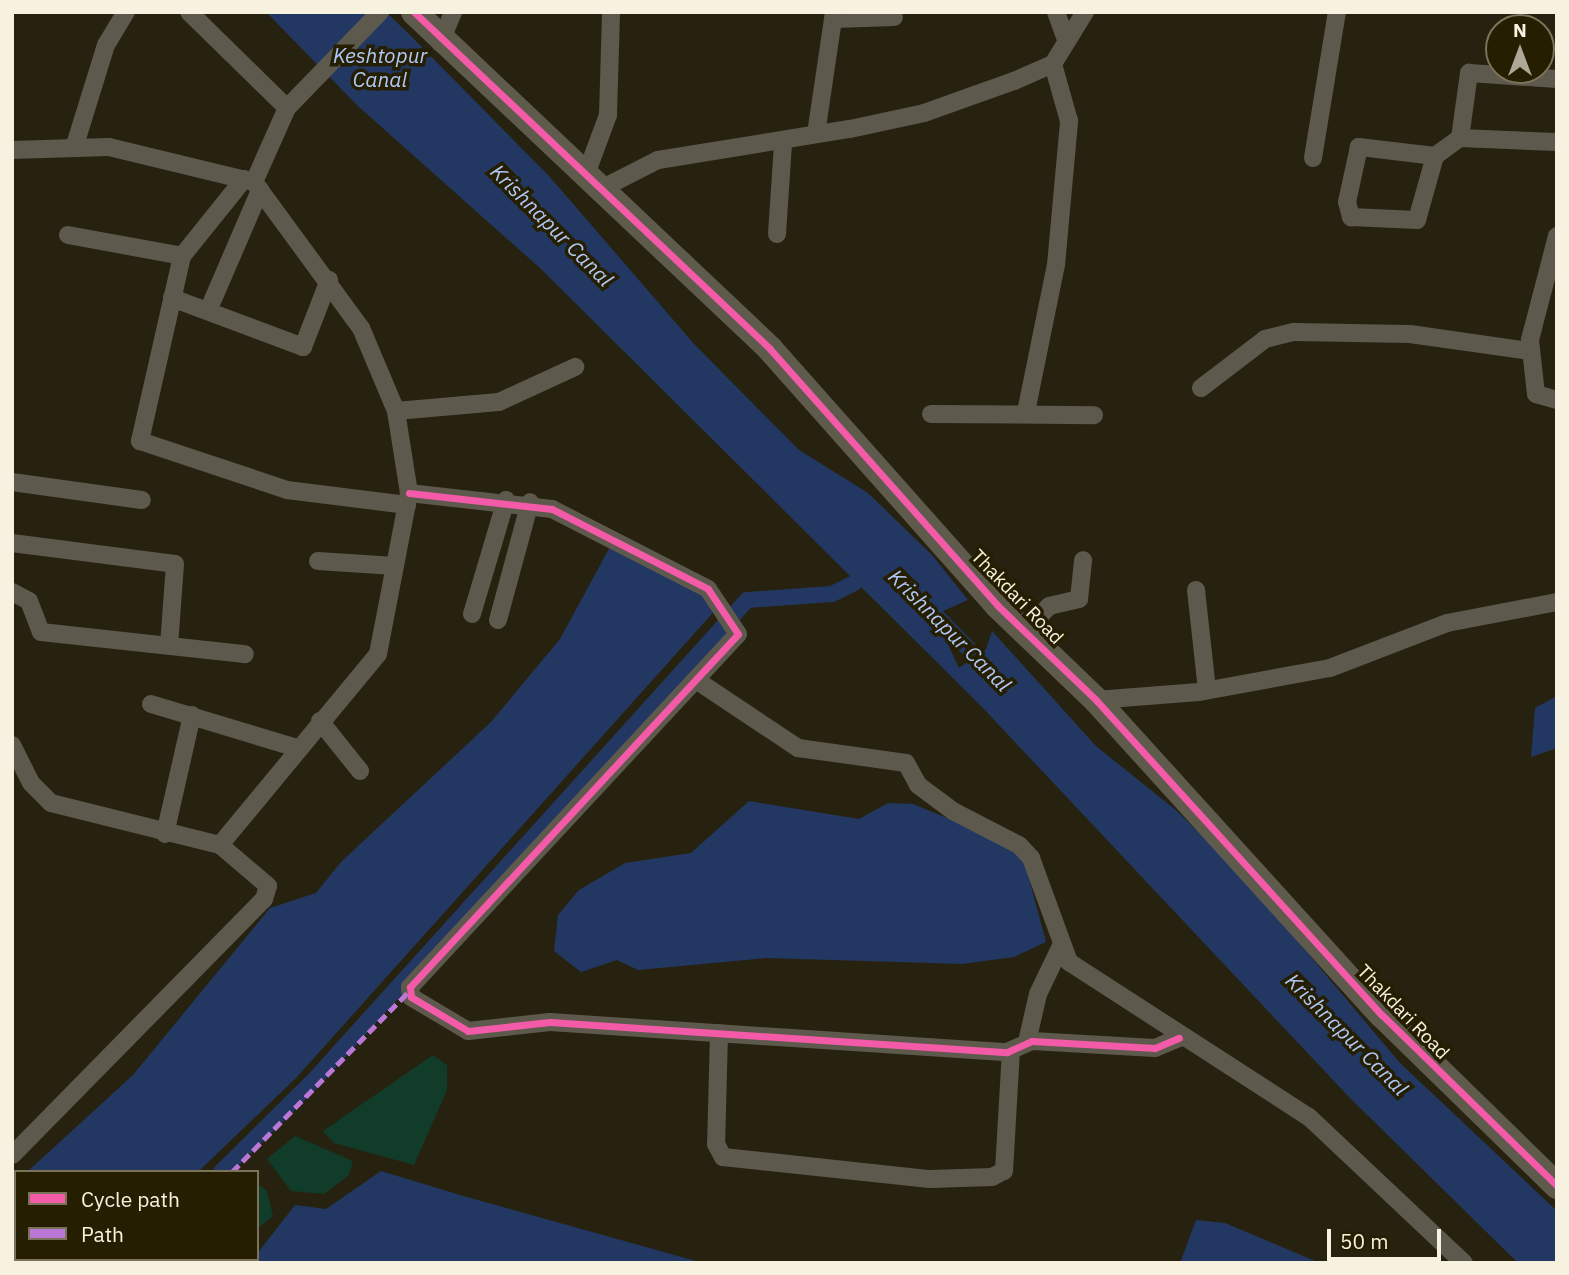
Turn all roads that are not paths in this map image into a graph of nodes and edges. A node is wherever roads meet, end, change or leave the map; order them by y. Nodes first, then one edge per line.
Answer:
1 (126, 12) edge
2 (189, 12) edge
3 (380, 12) edge
4 (414, 12) edge
5 (453, 12) edge
6 (611, 12) edge
7 (1056, 12) edge
8 (1085, 12) edge
9 (1338, 12) edge
10 (834, 16) edge
11 (894, 17) dead end
12 (1065, 37) junction
13 (440, 43) junction
14 (1054, 64) junction
15 (1557, 79) edge
16 (286, 108) junction
17 (816, 134) junction
18 (1460, 138) junction
19 (1557, 142) edge
20 (783, 144) junction
21 (75, 145) junction
22 (12, 149) edge
23 (1435, 156) junction
24 (1313, 158) dead end
25 (592, 183) junction
26 (253, 184) junction
27 (777, 234) dead end
28 (68, 235) dead end
29 (1557, 236) edge
30 (183, 256) junction
31 (329, 280) junction
32 (172, 298) junction
33 (208, 312) junction
34 (1530, 351) junction
35 (575, 367) dead end
36 (1200, 388) dead end
37 (1557, 400) edge
38 (396, 411) junction
39 (1026, 412) junction
40 (931, 414) dead end
41 (1094, 415) dead end
42 (12, 482) edge
43 (408, 499) junction
44 (142, 500) dead end
45 (506, 500) junction
46 (530, 502) junction
47 (12, 542) edge
48 (1083, 560) dead end
49 (318, 561) dead end
50 (395, 566) junction
51 (1196, 590) dead end
52 (12, 592) edge
53 (1557, 602) edge
54 (472, 614) dead end
55 (498, 620) dead end
56 (1027, 629) junction
57 (169, 645) junction
58 (245, 654) dead end
59 (699, 682) junction
60 (1207, 690) junction
61 (1096, 699) junction
62 (152, 704) dead end
63 (191, 715) junction
64 (320, 721) junction
65 (12, 745) edge
66 (298, 748) junction
67 (360, 771) dead end
68 (165, 834) junction
69 (220, 845) junction
70 (1060, 948) junction
71 (719, 1033) junction
72 (1179, 1038) junction
73 (1027, 1042) junction
74 (1011, 1051) junction
75 (12, 1155) edge
76 (1557, 1186) edge
77 (1464, 1263) edge

1 - 21 street
2 - 16 street
3 - 16 street
4 - 13 street, Thakdari Road
5 - 13 street
6 - 25 street
7 - 12 street
8 - 12 street
9 - 24 street
10 - 11 street
10 - 17 street
12 - 14 street
13 - 25 street, Thakdari Road
14 - 17 street
14 - 39 street
15 - 18 street
16 - 26 street
17 - 20 street
18 - 19 street
18 - 23 street
20 - 25 street
20 - 27 street
21 - 22 street
21 - 26 street
23 - 23 street
25 - 56 street, Thakdari Road
26 - 30 street
26 - 31 street
26 - 33 street
28 - 30 street
29 - 34 street
30 - 32 street
31 - 33 street
31 - 38 street
32 - 33 street
32 - 43 street
34 - 36 street
34 - 37 street
35 - 38 street
38 - 43 street
39 - 40 street
39 - 41 street
42 - 44 street
43 - 45 street
43 - 50 street
45 - 46 street
45 - 54 street
46 - 55 street
46 - 59 street
47 - 57 street
48 - 56 street
49 - 50 street
50 - 64 street
51 - 60 street
52 - 57 street
53 - 60 street
56 - 61 street, Thakdari Road
57 - 58 street
59 - 70 street
59 - 71 street
60 - 61 street
61 - 76 street, Thakdari Road
62 - 63 street
63 - 66 street
63 - 68 street
64 - 66 street
64 - 67 street
65 - 68 street
66 - 69 street
68 - 69 street
69 - 75 street
70 - 72 street
70 - 73 street
71 - 74 street
71 - 74 street
72 - 73 street
72 - 77 street
73 - 74 street

